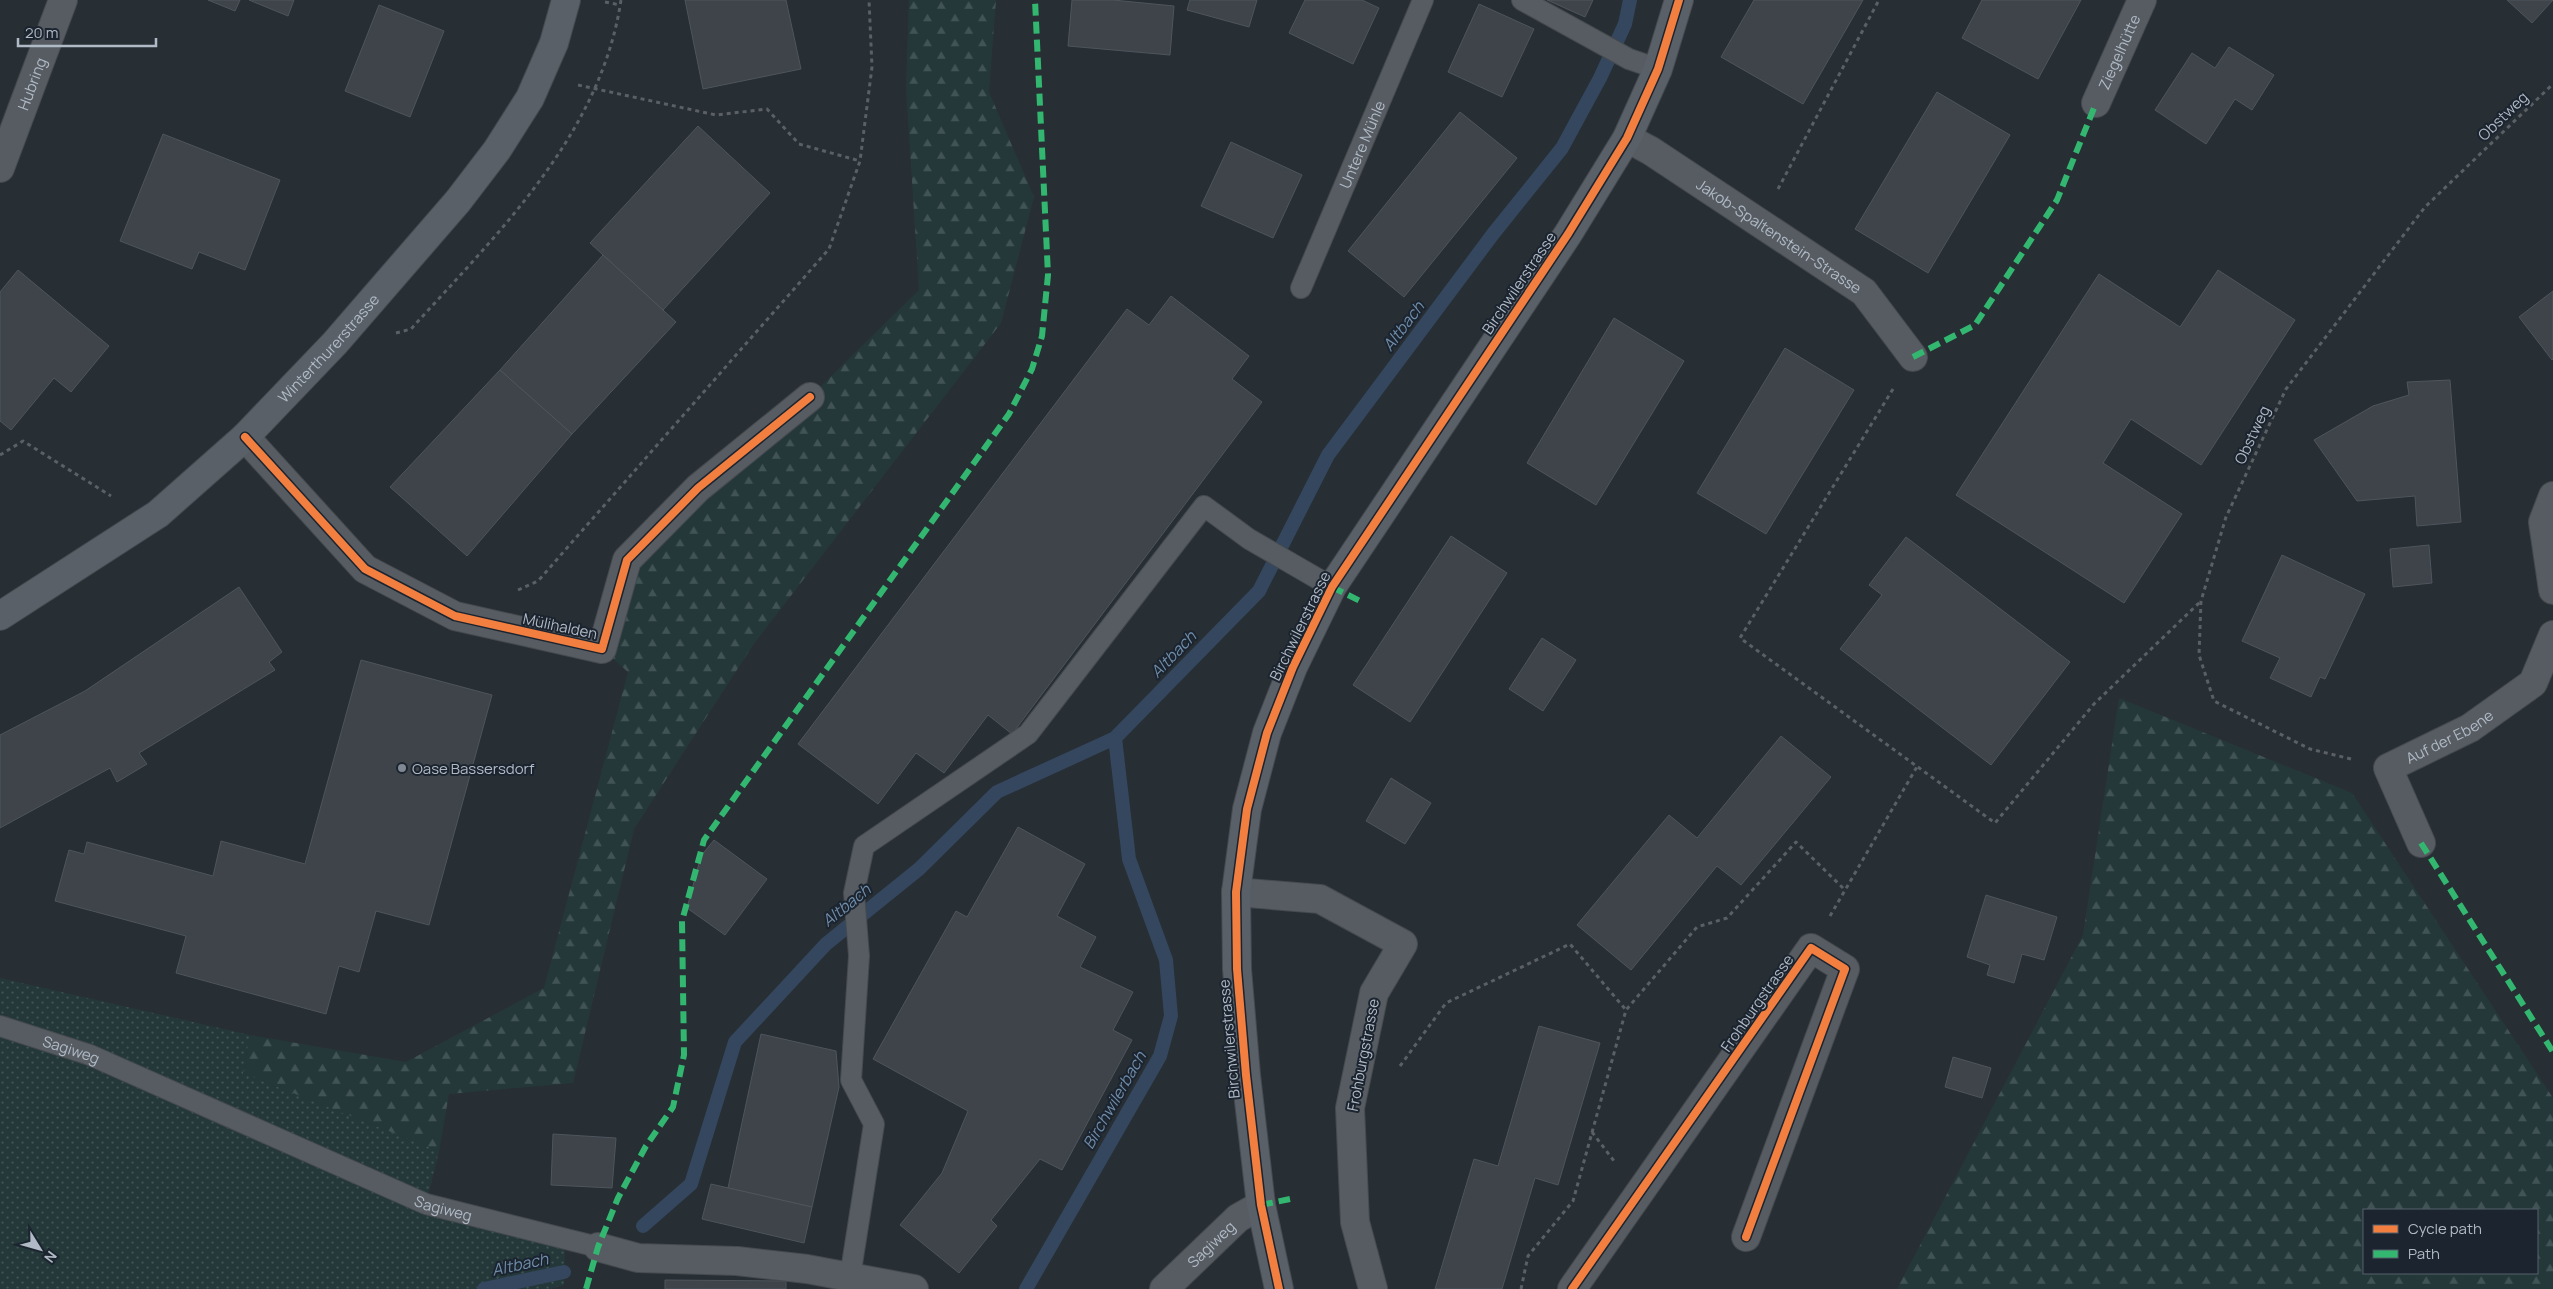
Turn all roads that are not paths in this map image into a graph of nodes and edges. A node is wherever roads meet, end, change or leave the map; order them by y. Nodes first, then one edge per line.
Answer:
1 (63, 0) edge
2 (566, 0) edge
3 (1424, 0) edge
4 (1522, 0) edge
5 (1679, 0) edge
6 (2142, 0) edge
7 (1658, 69) junction
8 (2096, 103) dead end
9 (1626, 138) junction
10 (0, 168) edge
11 (1301, 288) dead end
12 (1913, 357) road end
13 (810, 398) dead end
14 (245, 437) junction
15 (2553, 496) edge
16 (1332, 586) junction
17 (2553, 590) edge
18 (0, 616) edge
19 (2553, 635) edge
20 (2421, 843) dead end
21 (1236, 892) junction
22 (0, 1026) edge
23 (1261, 1205) junction
24 (1746, 1237) dead end
25 (598, 1247) joint
26 (851, 1283) edge
27 (914, 1289) edge
28 (1164, 1289) edge
29 (1278, 1289) edge
30 (1373, 1289) edge
31 (1572, 1289) edge

1 - 10 street, Hubring
2 - 14 street, Winterthurerstrasse
3 - 11 lane, Untere Mühle
4 - 7 lane
5 - 7 street, Birchwilerstrasse
6 - 8 street, Ziegelhütte
7 - 9 street, Birchwilerstrasse
9 - 12 street, Jakob-Spaltenstein-Strasse
9 - 16 street, Birchwilerstrasse
13 - 14 street, Mülihalden
14 - 18 street, Winterthurerstrasse
15 - 17 street
16 - 21 street, Birchwilerstrasse
16 - 26 lane
19 - 20 street, Auf der Ebene
21 - 23 street, Birchwilerstrasse
21 - 30 street, Frohburgstrasse
22 - 25 lane, Sagiweg
23 - 28 street, Sagiweg
23 - 29 street, Birchwilerstrasse
24 - 31 street, Frohburgstrasse
25 - 26 street, Sagiweg
26 - 27 street, Sagiweg

